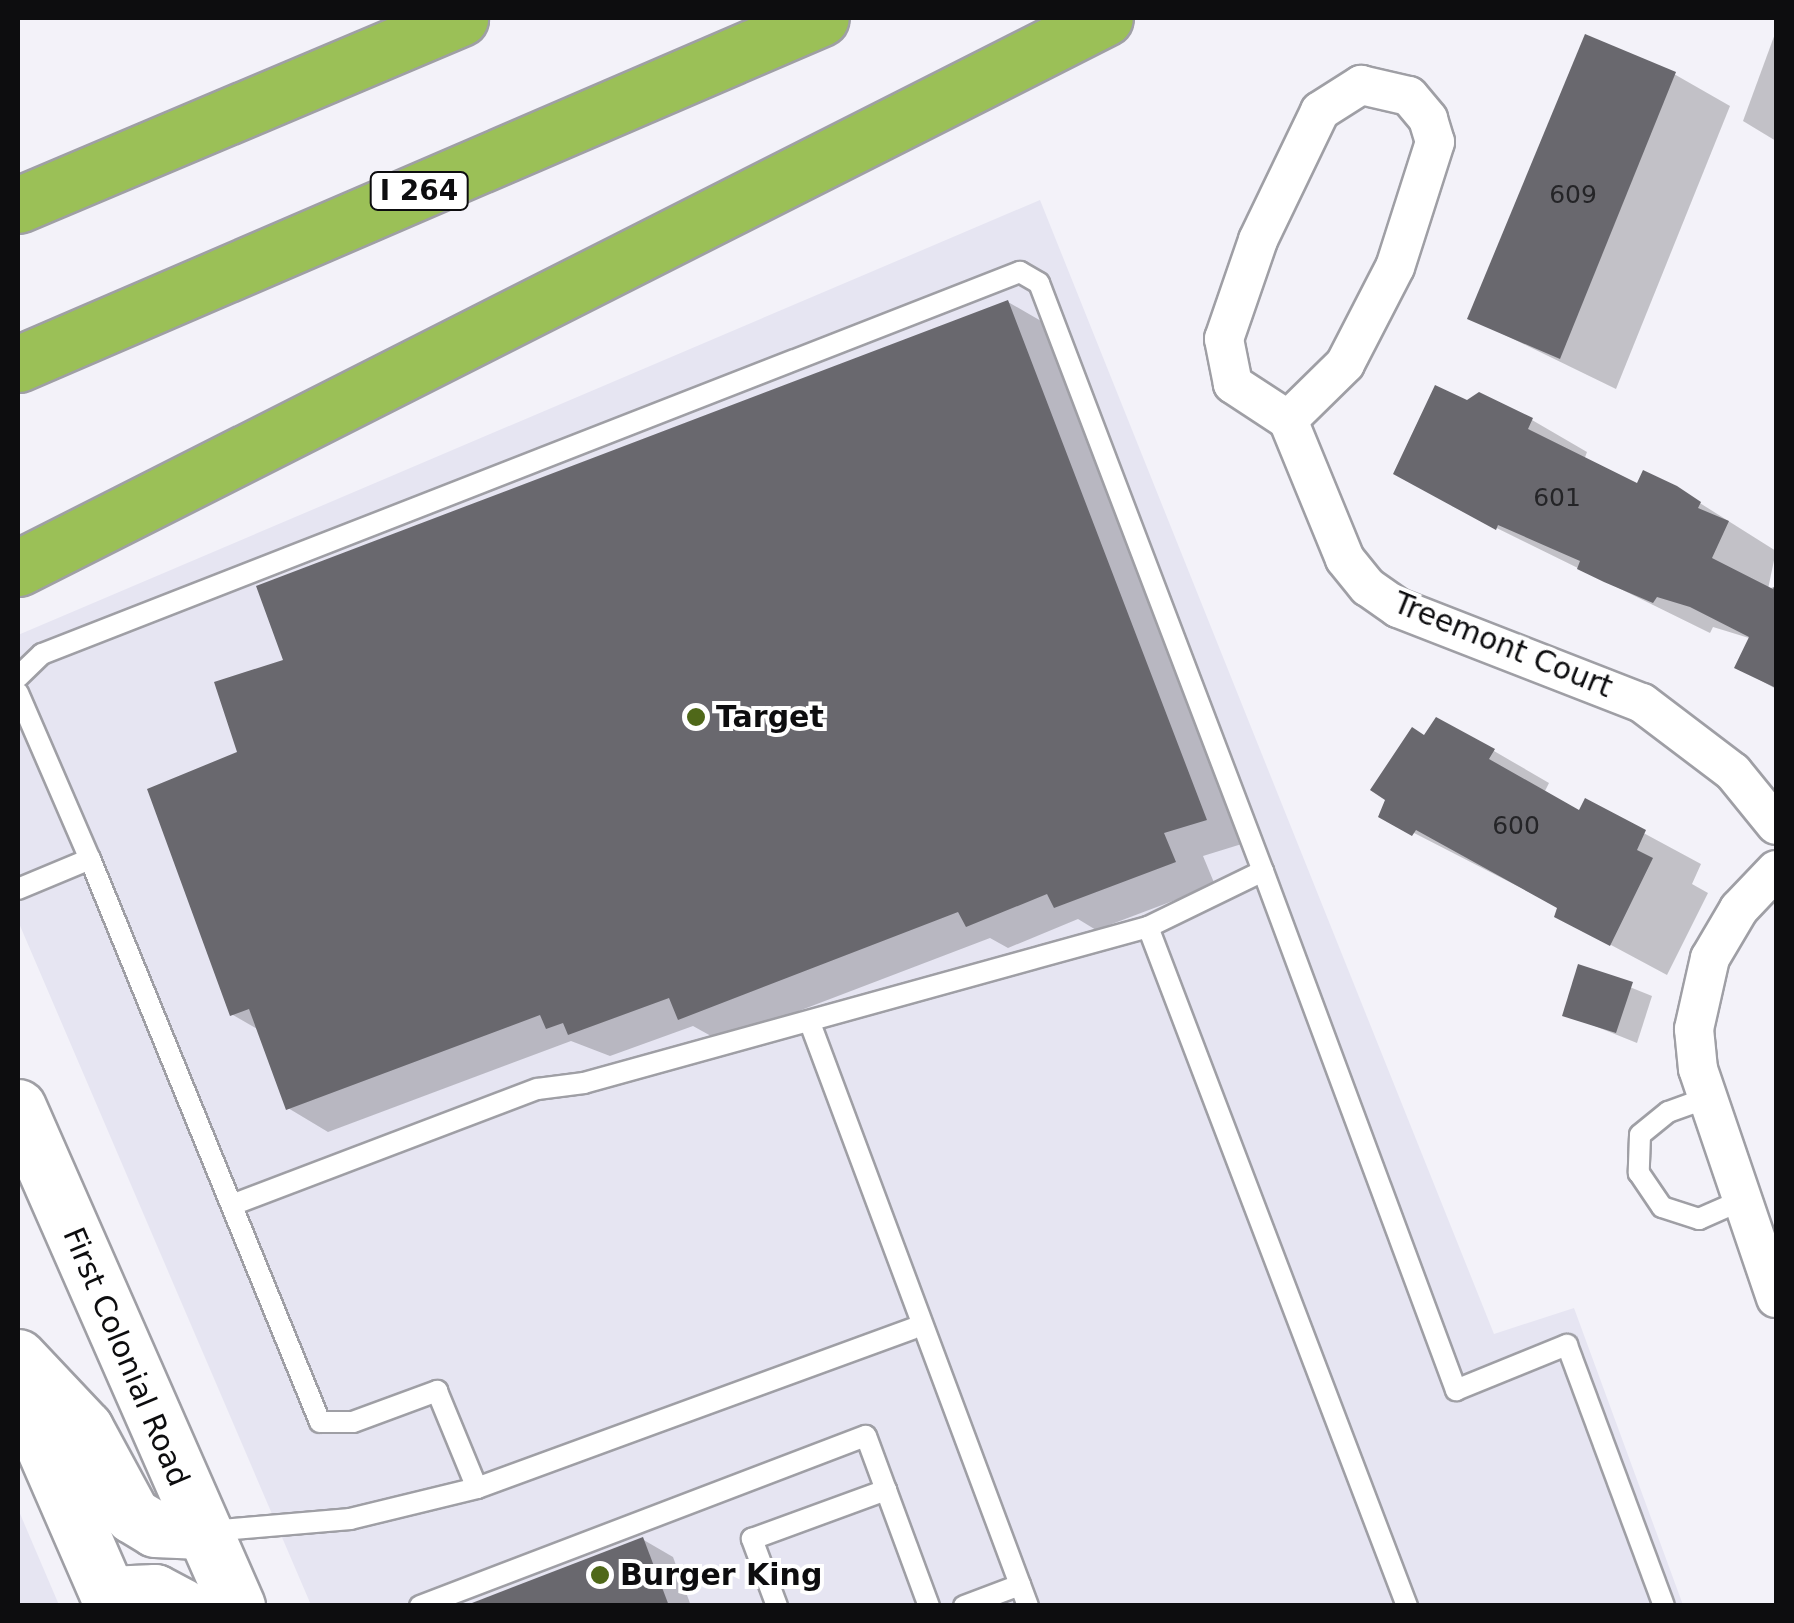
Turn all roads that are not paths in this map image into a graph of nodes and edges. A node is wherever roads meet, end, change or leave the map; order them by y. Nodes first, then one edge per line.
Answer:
1 (460, 18) edge
2 (821, 18) edge
3 (1105, 18) edge
4 (18, 206) edge
5 (18, 364) edge
6 (1288, 420) junction
7 (18, 568) edge
8 (18, 678) edge
9 (18, 693) edge
10 (1776, 825) edge
11 (90, 859) junction
12 (1263, 870) junction
13 (1776, 870) edge
14 (18, 889) edge
15 (1148, 927) junction
16 (810, 1023) junction
17 (1708, 1098) junction
18 (18, 1107) edge
19 (1740, 1201) junction
20 (232, 1206) junction
21 (1776, 1298) edge
22 (920, 1326) junction
23 (18, 1357) edge
24 (18, 1388) edge
25 (476, 1488) junction
26 (886, 1490) junction
27 (201, 1532) junction
28 (1020, 1584) junction
29 (104, 1600) edge
30 (180, 1606) edge
31 (237, 1606) edge
32 (420, 1606) edge
33 (776, 1606) edge
34 (929, 1606) edge
35 (964, 1606) edge
36 (1028, 1606) edge
37 (1407, 1606) edge
38 (1664, 1606) edge

1 - 4 highway
2 - 5 highway, I 264
3 - 7 highway
6 - 6 street
6 - 10 street, Treemont Court
8 - 12 lane
9 - 11 lane
11 - 14 lane
11 - 20 lane
12 - 15 lane
12 - 38 lane
13 - 17 street
15 - 16 lane
15 - 37 lane
16 - 20 lane
16 - 22 lane
17 - 19 street
17 - 19 lane
18 - 27 main road, First Colonial Road
19 - 21 street
20 - 25 lane
22 - 25 lane
22 - 28 lane
23 - 27 main road
24 - 29 main road
25 - 27 lane
26 - 32 lane
26 - 33 lane
26 - 34 lane
27 - 31 main road, First Colonial Road
28 - 35 lane
28 - 36 lane
29 - 30 main road

